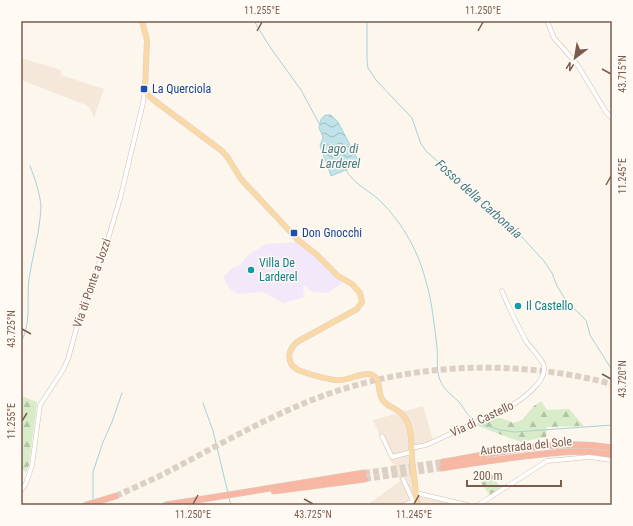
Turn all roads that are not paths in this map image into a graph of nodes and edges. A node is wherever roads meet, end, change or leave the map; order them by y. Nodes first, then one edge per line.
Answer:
1 (142, 21) edge
2 (547, 21) edge
3 (146, 93) junction
4 (612, 118) edge
5 (502, 291) dead end
6 (382, 436) dead end
7 (612, 448) edge
8 (411, 450) junction
9 (612, 455) edge
10 (612, 460) edge
11 (364, 476) tunnel mouth
12 (403, 479) dead end
13 (21, 491) edge
14 (416, 493) junction
15 (116, 496) tunnel mouth
16 (416, 502) edge
17 (86, 505) edge
18 (166, 505) edge
19 (404, 505) edge
20 (467, 505) edge
21 (478, 505) edge

1 - 3 main road
2 - 4 street
3 - 8 main road
3 - 13 street, Via di Ponte a Jozzi
5 - 8 street, Via di Castello
6 - 8 street, Via di Castello
7 - 9 highway, Autostrada del Sole
8 - 14 main road
10 - 21 street
11 - 18 highway
12 - 16 street
14 - 16 main road
14 - 20 street
15 - 17 highway
16 - 19 street

